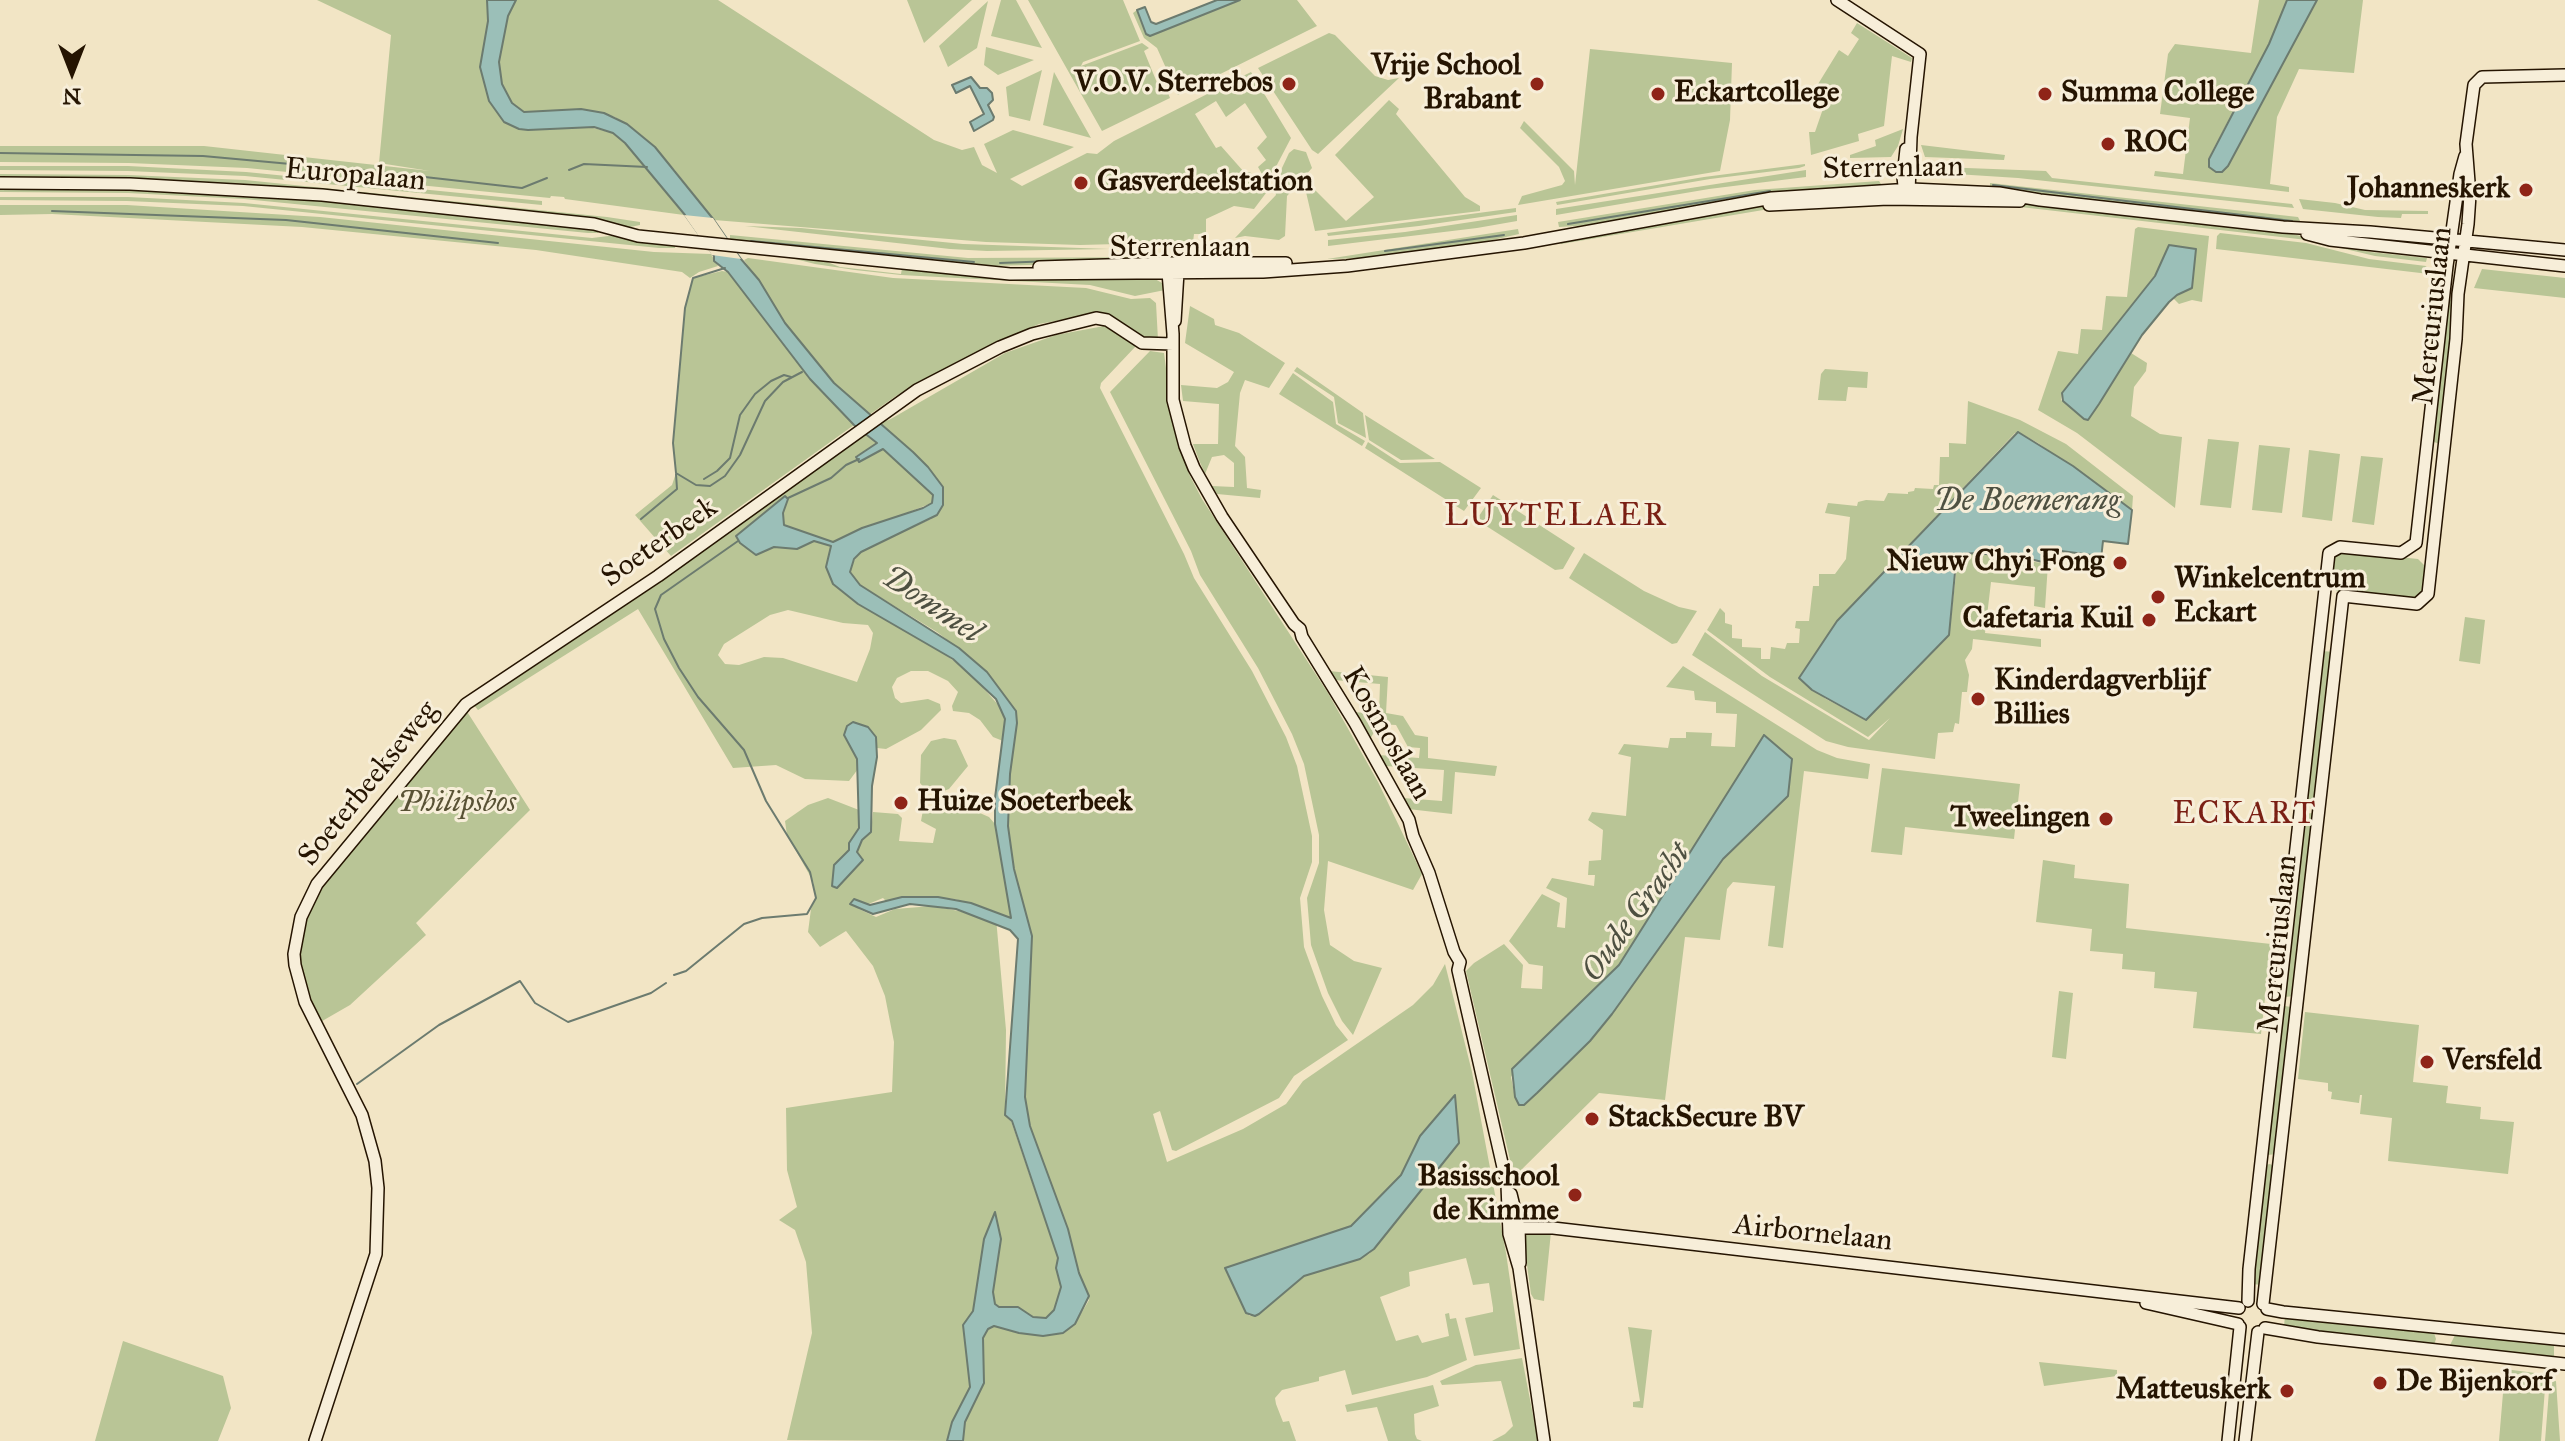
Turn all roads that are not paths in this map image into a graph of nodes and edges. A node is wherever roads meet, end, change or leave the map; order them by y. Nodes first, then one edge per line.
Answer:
1 (1837, 0) edge
2 (2565, 75) edge
3 (2466, 152) junction
4 (0, 183) edge
5 (1907, 193) junction
6 (2283, 227) junction
7 (2451, 241) junction
8 (2465, 242) junction
9 (704, 243) joint
10 (2565, 250) edge
11 (2449, 254) junction
12 (2463, 255) junction
13 (2565, 266) edge
14 (1172, 269) junction
15 (1173, 339) junction
16 (466, 704) joint
17 (1514, 1228) junction
18 (2111, 1293) junction
19 (2243, 1304) junction
20 (2265, 1306) junction
21 (2239, 1325) junction
22 (2261, 1330) junction
23 (2565, 1340) edge
24 (2565, 1364) edge
25 (315, 1441) edge
26 (1544, 1441) edge
27 (2228, 1441) edge
28 (2245, 1441) edge

1 - 5 street
2 - 3 street, Mercuriuslaan
3 - 7 street, Mercuriuslaan
3 - 8 street, Mercuriuslaan
4 - 9 street, Europalaan
5 - 6 street, Sterrenlaan
5 - 14 street, Sterrenlaan
6 - 7 street, Sterrenlaan
6 - 11 street, Sterrenlaan
7 - 8 street, Sterrenlaan
7 - 11 street, Mercuriuslaan
8 - 10 street, Sterrenlaan
8 - 12 street, Mercuriuslaan
9 - 14 street, Sterrenlaan
11 - 12 street, Sterrenlaan
11 - 19 street, Mercuriuslaan
12 - 13 street, Sterrenlaan
12 - 20 street, Mercuriuslaan
14 - 15 street, Kosmoslaan
15 - 16 street, Soeterbeek
15 - 17 street, Kosmoslaan
16 - 25 street, Soeterbeekseweg
17 - 18 street, Airbornelaan
17 - 26 street, Kosmoslaan
18 - 19 street, Airbornelaan
18 - 21 street, Airbornelaan
19 - 20 street
19 - 21 street
20 - 22 street
20 - 23 street
21 - 22 street
21 - 27 street
22 - 24 street
22 - 28 street

